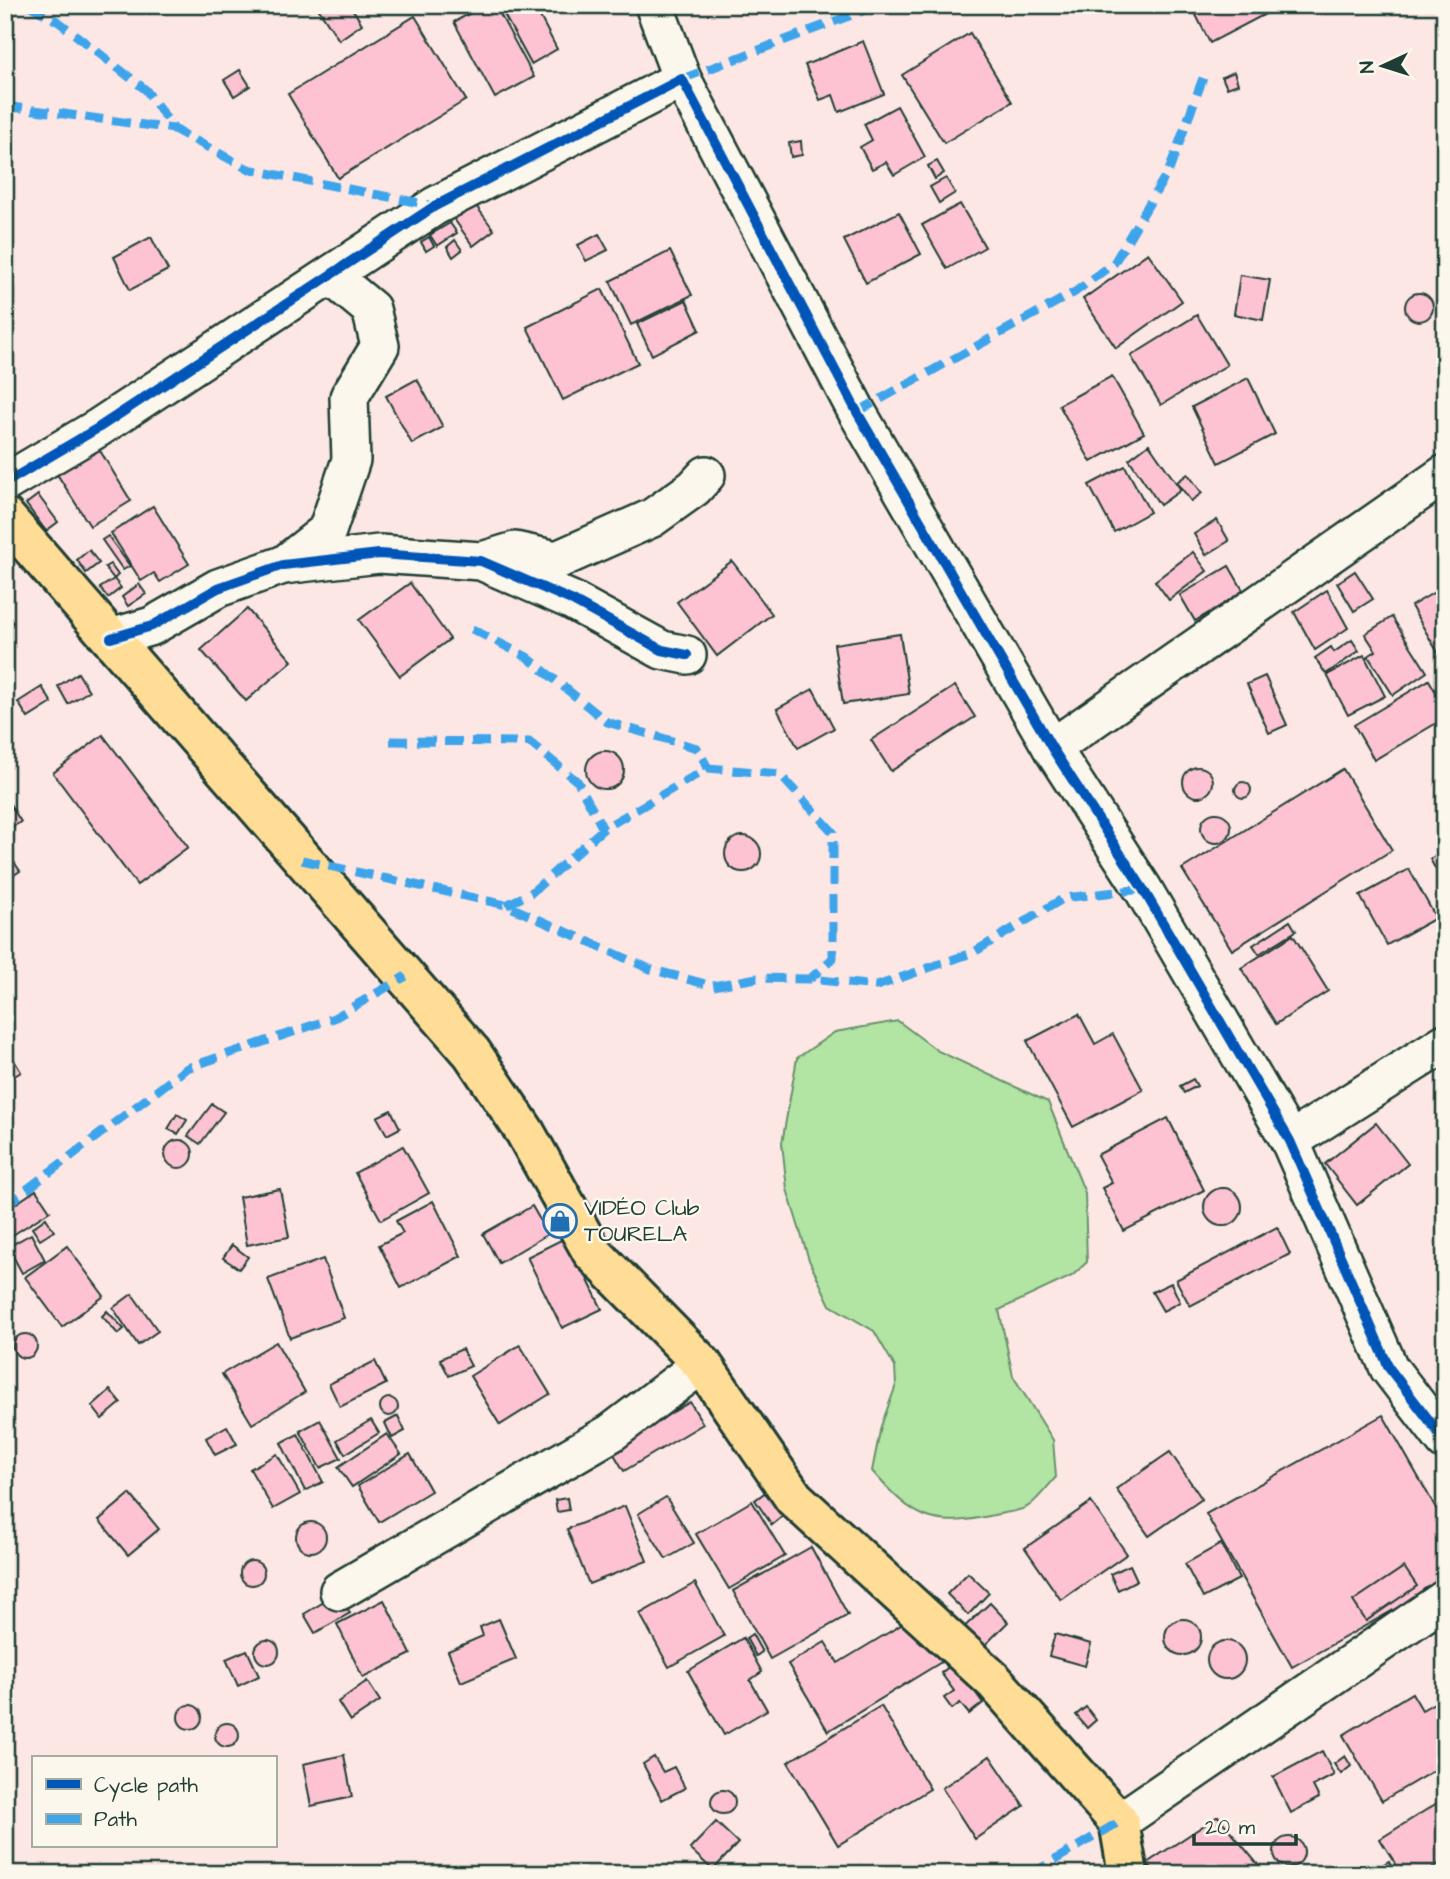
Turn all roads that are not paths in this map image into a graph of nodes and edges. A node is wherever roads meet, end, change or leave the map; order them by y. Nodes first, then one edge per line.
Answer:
1 (654, 5) edge
2 (682, 79) junction
3 (331, 276) junction
4 (1445, 474) edge
5 (706, 475) dead end
6 (5, 483) edge
7 (5, 517) edge
8 (481, 561) junction
9 (283, 565) junction
10 (111, 638) junction
11 (687, 655) dead end
12 (1052, 748) junction
13 (1445, 1043) edge
14 (1290, 1141) junction
15 (702, 1364) junction
16 (1445, 1441) edge
17 (339, 1591) dead end
18 (1445, 1599) edge
19 (1119, 1822) junction
20 (1128, 1874) edge

1 - 2 street
2 - 3 street
2 - 12 street
3 - 6 street
3 - 9 street
4 - 12 street
5 - 8 street
7 - 10 main road
8 - 9 street
8 - 11 street
9 - 10 street
10 - 15 main road
12 - 14 street
13 - 14 street
14 - 16 street
15 - 17 street
15 - 19 main road
18 - 19 street
19 - 20 main road

